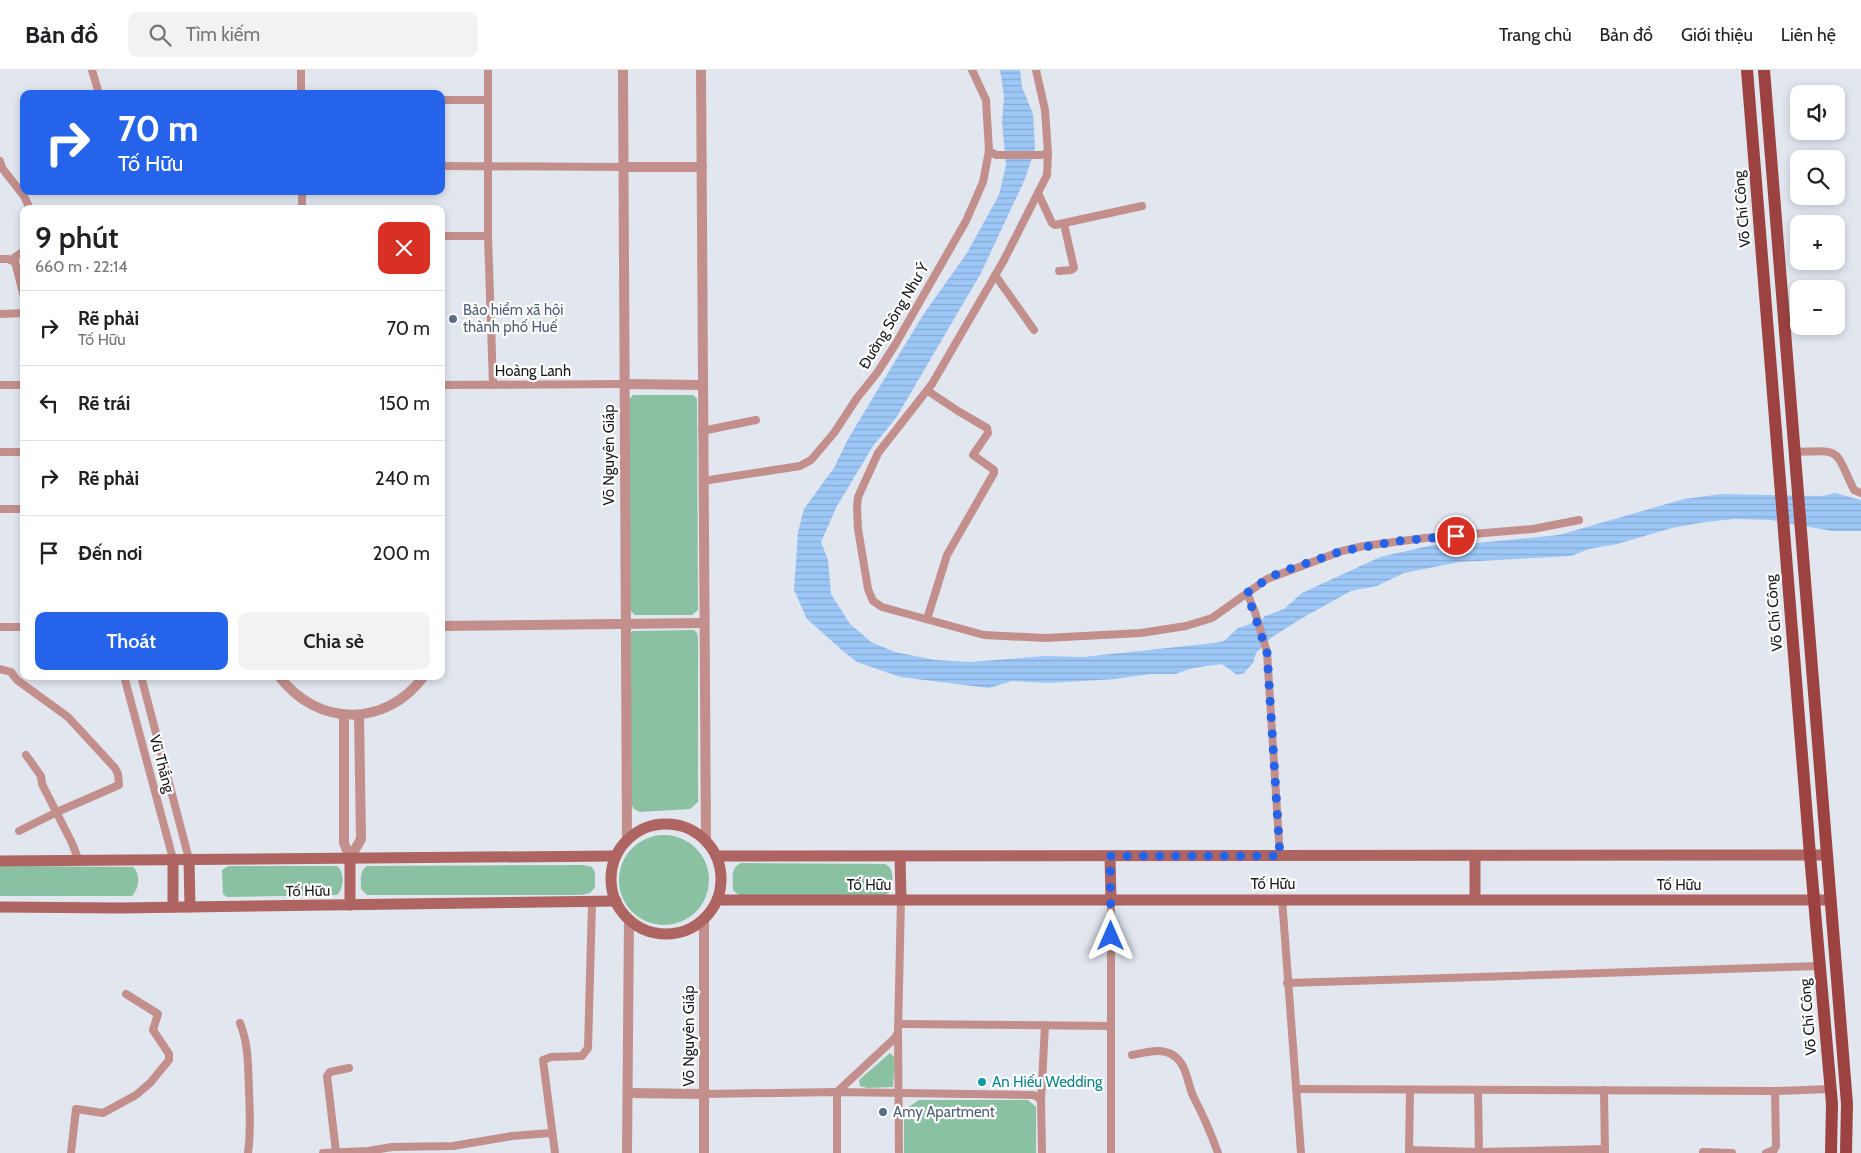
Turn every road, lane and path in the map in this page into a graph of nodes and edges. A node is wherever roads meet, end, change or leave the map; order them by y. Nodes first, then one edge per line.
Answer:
1 (92, 70) edge
2 (301, 70) edge
3 (488, 70) edge
4 (623, 70) edge
5 (701, 70) edge
6 (972, 70) edge
7 (1036, 70) edge
8 (1747, 70) edge
9 (1764, 70) edge
10 (98, 90) edge
11 (301, 90) edge
12 (445, 100) edge
13 (488, 100) junction
14 (992, 153) junction
15 (1044, 154) junction
16 (0, 161) edge
17 (445, 166) edge
18 (488, 166) junction
19 (623, 167) junction
20 (702, 167) junction
21 (1773, 183) junction
22 (1756, 184) junction
23 (20, 191) edge
24 (1038, 193) junction
25 (1142, 206) dead end
26 (1064, 224) junction
27 (445, 236) edge
28 (488, 236) junction
29 (20, 254) edge
30 (0, 259) edge
31 (14, 262) junction
32 (1059, 271) dead end
33 (995, 275) junction
34 (20, 283) edge
35 (20, 313) edge
36 (0, 314) edge
37 (1034, 330) dead end
38 (625, 384) junction
39 (0, 385) edge
40 (20, 385) edge
41 (445, 385) edge
42 (493, 385) junction
43 (702, 385) junction
44 (928, 391) junction
45 (756, 420) dead end
46 (702, 431) junction
47 (0, 452) edge
48 (20, 452) edge
49 (1794, 452) junction
50 (703, 481) junction
51 (1861, 493) edge
52 (0, 509) edge
53 (20, 509) edge
54 (1579, 520) dead end
55 (1247, 593) junction
56 (927, 618) junction
57 (704, 623) junction
58 (625, 624) junction
59 (445, 626) edge
60 (20, 627) edge
61 (0, 628) edge
62 (0, 669) edge
63 (125, 680) edge
64 (142, 680) edge
65 (283, 680) edge
66 (421, 680) edge
67 (344, 715) junction
68 (359, 715) junction
69 (344, 752) junction
70 (359, 752) junction
71 (26, 755) dead end
72 (344, 804) junction
73 (360, 805) junction
74 (57, 812) junction
75 (18, 831) dead end
76 (627, 841) junction
77 (706, 841) junction
78 (1810, 855) junction
79 (1826, 855) junction
80 (616, 856) junction
81 (716, 856) junction
82 (900, 856) junction
83 (1110, 856) junction
84 (1280, 856) junction
85 (1475, 856) junction
86 (350, 858) junction
87 (173, 859) junction
88 (189, 859) junction
89 (0, 861) edge
90 (79, 861) junction
91 (1282, 899) junction
92 (1475, 899) junction
93 (717, 900) junction
94 (901, 900) junction
95 (1111, 900) junction
96 (1814, 900) junction
97 (1830, 900) junction
98 (616, 901) junction
99 (592, 902) junction
100 (350, 905) junction
101 (0, 907) edge
102 (172, 907) junction
103 (190, 907) junction
104 (704, 918) junction
105 (629, 919) junction
106 (1820, 966) junction
107 (1287, 983) junction
108 (126, 994) dead end
109 (240, 1023) dead end
110 (1045, 1025) junction
111 (1111, 1026) junction
112 (899, 1028) junction
113 (1132, 1055) dead end
114 (348, 1068) dead end
115 (1296, 1089) junction
116 (1410, 1090) junction
117 (1604, 1090) junction
118 (1831, 1090) junction
119 (1478, 1091) junction
120 (1775, 1091) junction
121 (837, 1092) junction
122 (628, 1093) junction
123 (704, 1094) junction
124 (900, 1094) junction
125 (1041, 1101) junction
126 (552, 1133) junction
127 (1605, 1151) edge
128 (336, 1152) edge
129 (1409, 1152) edge
130 (1478, 1152) edge
131 (1703, 1152) edge
132 (71, 1153) edge
133 (248, 1153) edge
134 (322, 1153) edge
135 (555, 1153) edge
136 (627, 1153) edge
137 (704, 1153) edge
138 (837, 1153) edge
139 (900, 1153) edge
140 (1042, 1153) edge
141 (1111, 1153) edge
142 (1218, 1153) edge
143 (1301, 1153) edge
144 (1732, 1153) edge
145 (1766, 1153) edge
146 (1831, 1153) edge
147 (1846, 1153) edge

1 - 10 street
2 - 11 street
3 - 13 street
4 - 19 street, Võ Nguyên Giáp
5 - 20 street
6 - 14 street, Đường Sông Như Ý
7 - 15 street
8 - 22 main road, Võ Chí Công
9 - 21 main road, Võ Chí Công
12 - 13 street
13 - 18 street
14 - 15 street
14 - 50 street, Đường Sông Như Ý
15 - 24 street
16 - 23 street
17 - 18 street
18 - 19 street
18 - 28 street
19 - 20 street
19 - 38 street, Võ Nguyên Giáp
20 - 43 street
21 - 22 main road
21 - 49 main road, Võ Chí Công
22 - 78 main road, Võ Chí Công
24 - 26 street
24 - 33 street
25 - 26 street
26 - 32 street
27 - 28 street
28 - 42 street
29 - 31 street
30 - 31 street
31 - 34 street
33 - 37 street
33 - 44 street
35 - 36 street
38 - 42 street, Hoàng Lanh
38 - 43 street
38 - 58 street, Võ Nguyên Giáp
39 - 40 street
41 - 42 street, Hoàng Lanh
43 - 46 street
44 - 56 street
44 - 56 street
45 - 46 street
46 - 50 street
47 - 48 street
49 - 51 street
49 - 79 main road, Võ Chí Công
50 - 57 street
52 - 53 street
54 - 55 street
55 - 56 street
55 - 84 street
57 - 58 street
57 - 77 street
58 - 59 street
58 - 76 street, Võ Nguyên Giáp
60 - 61 street
62 - 74 street
63 - 87 street, Vũ Thắng
64 - 88 street, Vũ Thắng
65 - 67 street
66 - 68 street
67 - 68 street
67 - 69 street
68 - 70 street
69 - 70 street
69 - 72 street
70 - 73 street
71 - 74 street
72 - 73 street
72 - 86 street
73 - 86 street
74 - 75 street
74 - 90 street
76 - 77 main road
76 - 80 main road
77 - 81 main road
78 - 79 main road, Tố Hữu
78 - 85 main road, Tố Hữu
78 - 96 main road, Võ Chí Công
79 - 97 main road, Võ Chí Công
80 - 86 main road
80 - 98 main road
81 - 82 main road, Tố Hữu
81 - 93 main road
82 - 83 main road, Tố Hữu
82 - 94 main road
83 - 84 main road, Tố Hữu
83 - 95 main road
84 - 85 main road, Tố Hữu
85 - 92 main road
86 - 88 main road
86 - 100 main road
87 - 88 main road
87 - 90 main road
87 - 102 main road
88 - 103 main road
89 - 90 main road
91 - 92 main road, Tố Hữu
91 - 95 main road, Tố Hữu
91 - 107 street
92 - 96 main road, Tố Hữu
93 - 94 main road, Tố Hữu
93 - 104 main road
94 - 95 main road, Tố Hữu
94 - 112 street
95 - 111 street
96 - 97 main road, Tố Hữu
96 - 106 main road, Võ Chí Công
97 - 147 main road, Võ Chí Công
98 - 99 main road, Tố Hữu
98 - 105 main road
99 - 100 main road, Tố Hữu
99 - 126 street
100 - 103 main road, Tố Hữu
101 - 102 main road, Tố Hữu
102 - 103 main road, Tố Hữu
104 - 105 main road
104 - 123 street, Võ Nguyên Giáp
105 - 122 street
106 - 107 street
106 - 118 main road, Võ Chí Công
107 - 115 street
108 - 132 street
109 - 133 street
110 - 111 street
110 - 112 street
110 - 125 street
111 - 141 street
112 - 121 street
112 - 124 street
113 - 142 street
114 - 128 street
115 - 116 street
115 - 143 street
116 - 119 street
116 - 129 street
117 - 119 street
117 - 120 street
117 - 127 street
118 - 120 street
118 - 146 main road, Võ Chí Công
119 - 130 street
120 - 145 street
121 - 123 street
121 - 124 street
121 - 138 street
122 - 123 street
122 - 136 street
123 - 137 street, Võ Nguyên Giáp
124 - 125 street
124 - 139 street
125 - 140 street
126 - 128 street
126 - 135 street
127 - 130 street
128 - 134 street
129 - 130 street
131 - 144 street

